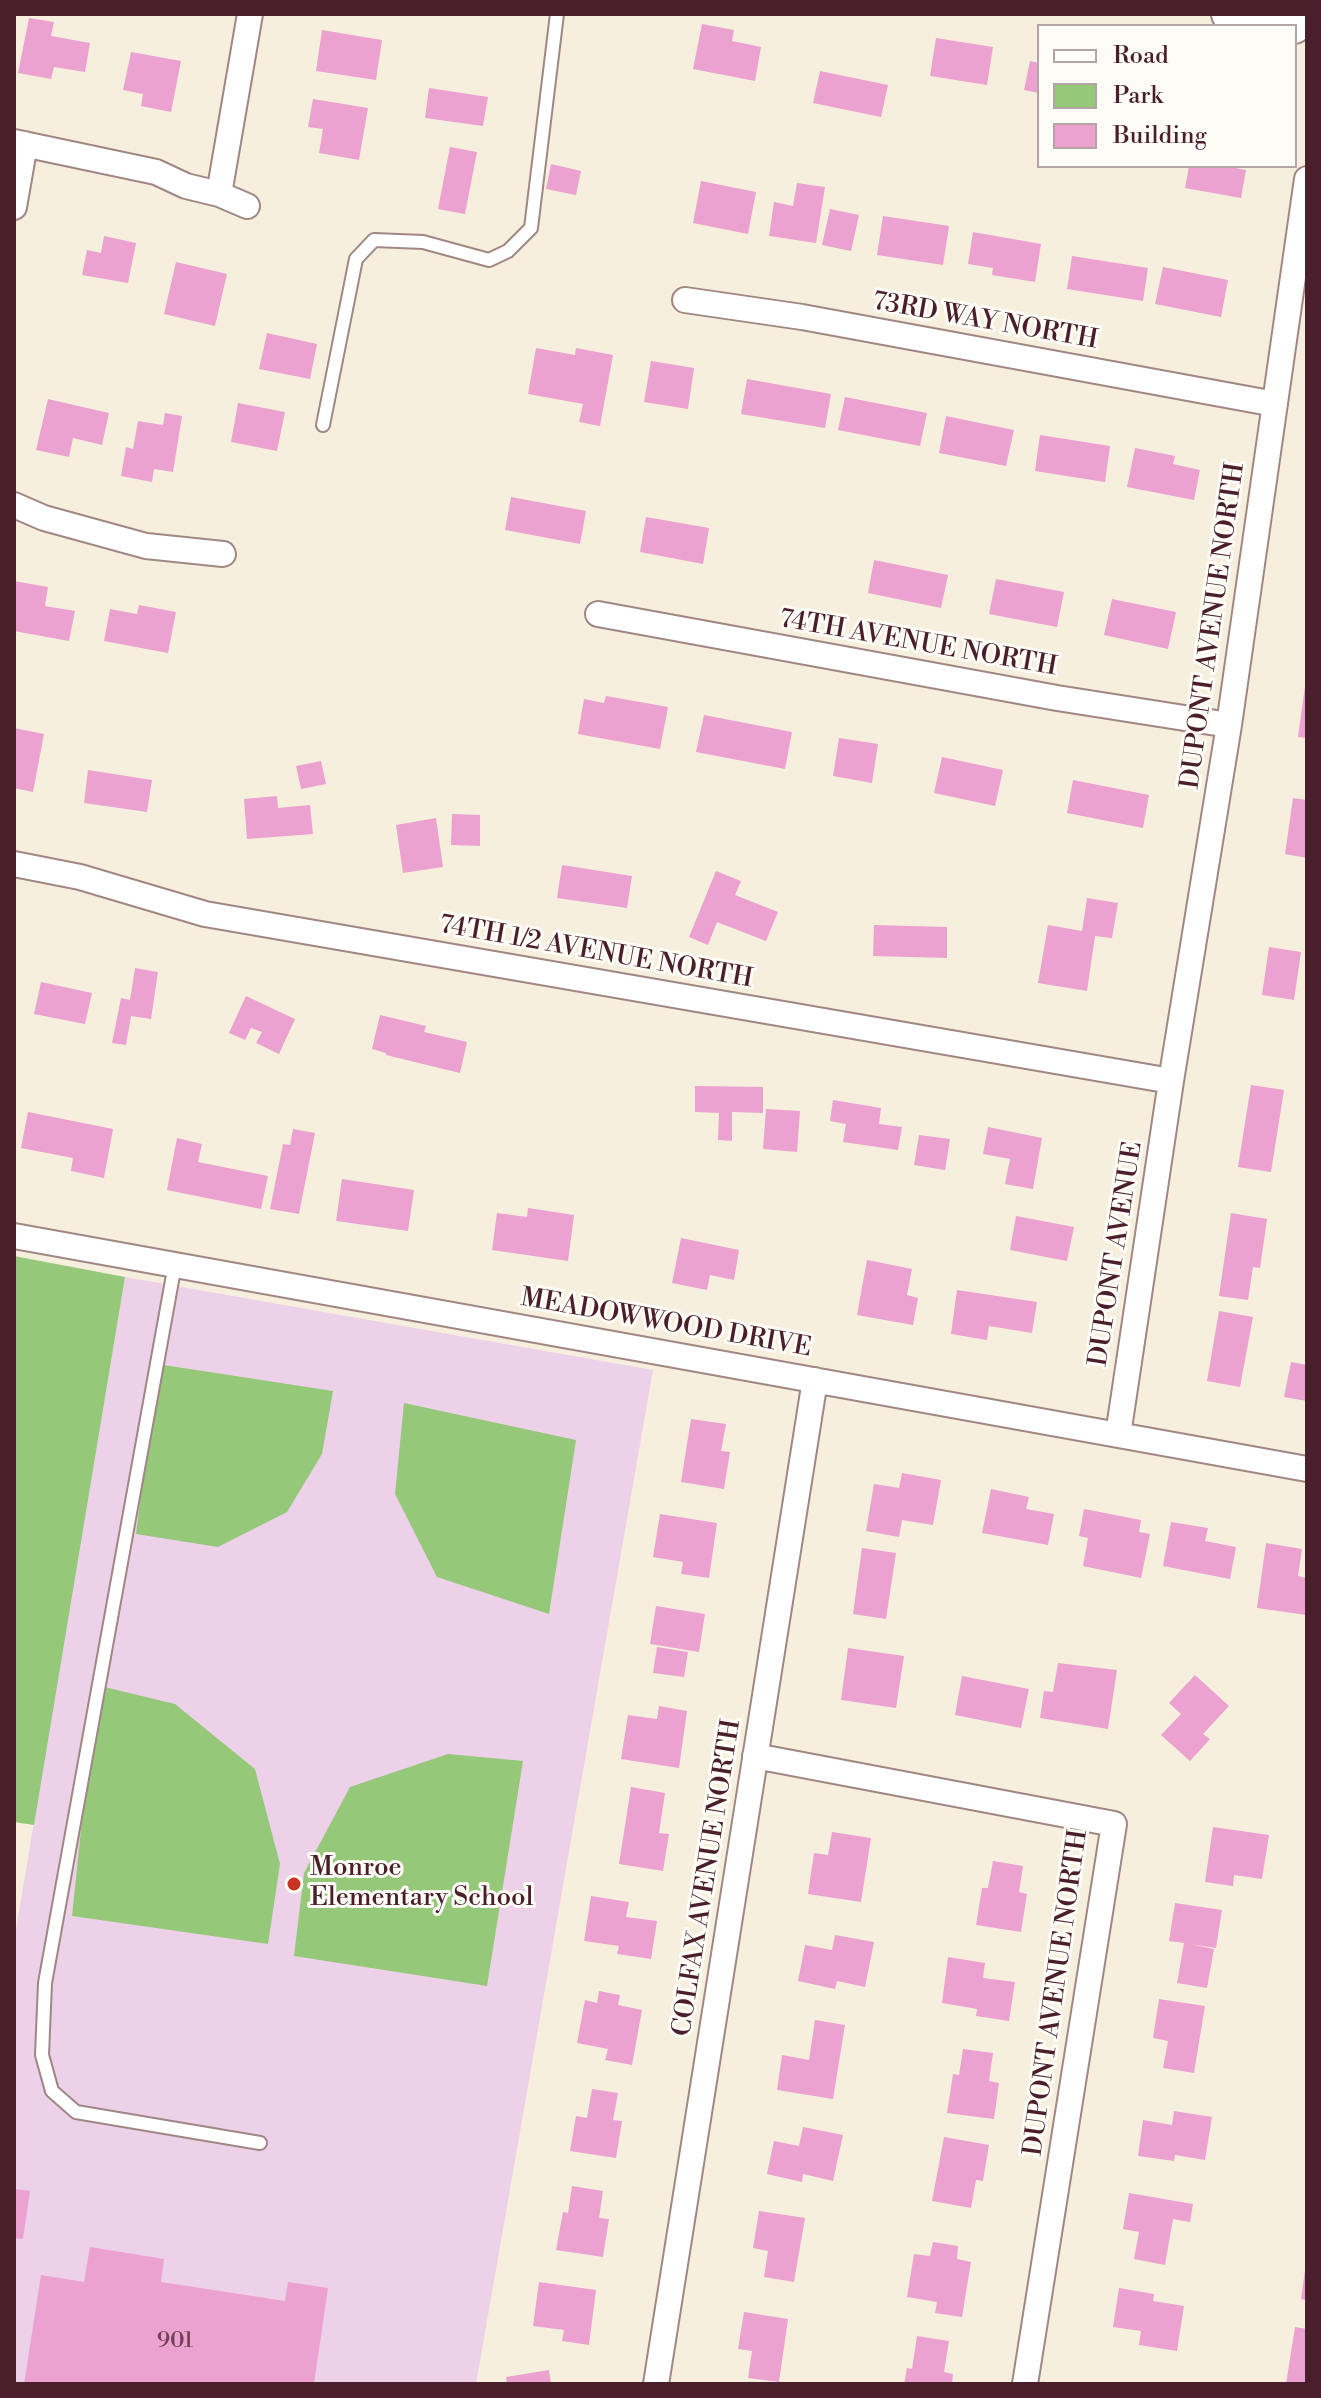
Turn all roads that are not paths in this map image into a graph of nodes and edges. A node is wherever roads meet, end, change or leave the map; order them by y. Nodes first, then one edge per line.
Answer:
1 (250, 14) edge
2 (557, 14) edge
3 (1229, 14) edge
4 (1283, 24) edge
5 (20, 143) edge
6 (1307, 179) edge
7 (219, 194) junction
8 (247, 206) dead end
9 (14, 207) edge
10 (685, 300) dead end
11 (1275, 404) junction
12 (323, 425) dead end
13 (14, 505) edge
14 (223, 554) dead end
15 (598, 614) dead end
16 (1229, 725) junction
17 (14, 864) edge
18 (1171, 1081) junction
19 (14, 1236) edge
20 (175, 1264) junction
21 (815, 1380) junction
22 (1118, 1435) junction
23 (1307, 1469) edge
24 (755, 1756) junction
25 (260, 2143) dead end
26 (656, 2384) edge
27 (1025, 2384) edge

1 - 7 street
2 - 12 lane
3 - 4 street
5 - 7 street
5 - 9 street
6 - 11 street, DUPONT AVENUE NORTH
7 - 8 street
10 - 11 street, 73RD WAY NORTH
11 - 16 street, DUPONT AVENUE NORTH
13 - 14 street
15 - 16 street, 74TH AVENUE NORTH
16 - 18 street, DUPONT AVENUE NORTH
17 - 18 street, 74TH 1/2 AVENUE NORTH
18 - 22 street, DUPONT AVENUE
19 - 20 street, MEADOWWOOD DRIVE
20 - 21 street, MEADOWWOOD DRIVE
20 - 25 lane
21 - 22 street, MEADOWWOOD DRIVE
21 - 24 street, COLFAX AVENUE NORTH
22 - 23 street, MEADOWWOOD DRIVE
24 - 26 street, COLFAX AVENUE NORTH
24 - 27 street, DUPONT AVENUE NORTH

